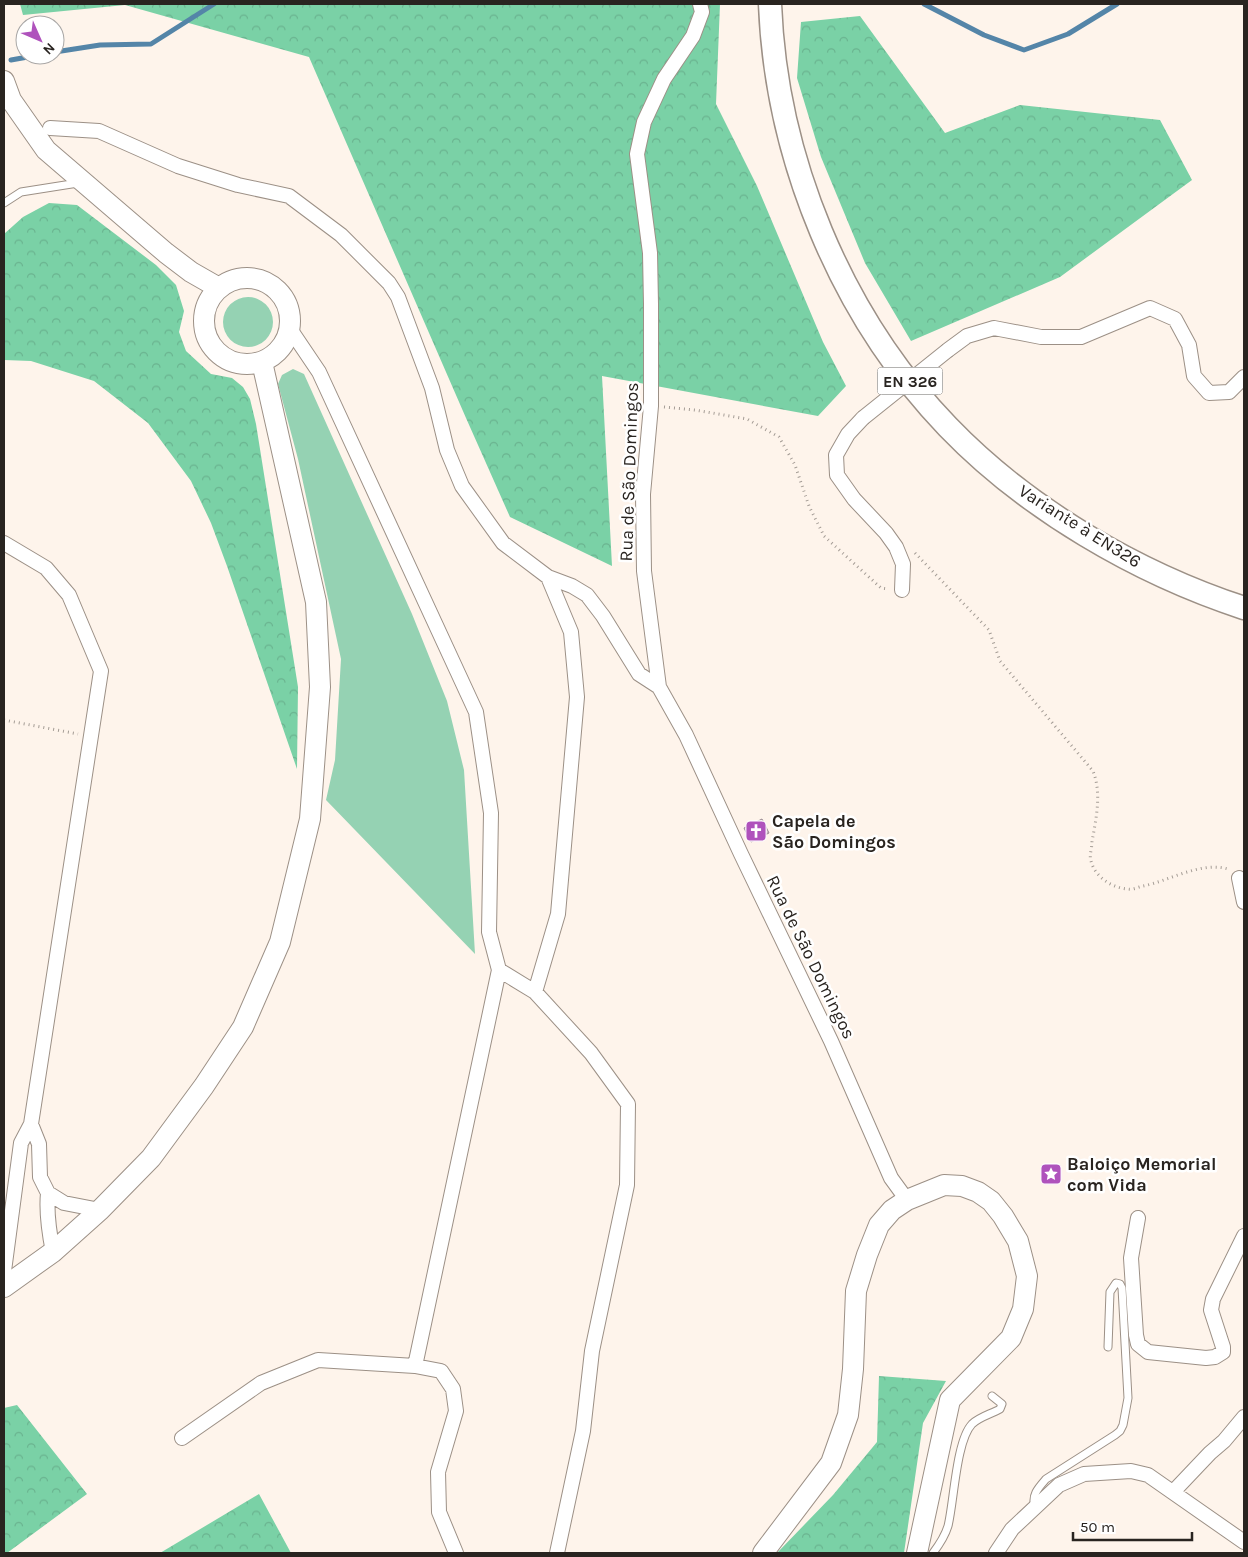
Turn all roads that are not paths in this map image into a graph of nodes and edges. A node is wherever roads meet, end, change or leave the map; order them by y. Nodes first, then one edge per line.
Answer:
1 (700, 4) edge
2 (770, 4) edge
3 (4, 81) edge
4 (50, 128) dead end
5 (83, 182) junction
6 (4, 203) edge
7 (220, 288) junction
8 (290, 330) junction
9 (262, 362) junction
10 (1244, 377) edge
11 (4, 543) edge
12 (548, 577) junction
13 (902, 590) road end
14 (1244, 608) edge
15 (659, 687) junction
16 (1239, 878) road end
17 (1244, 902) edge
18 (499, 970) junction
19 (535, 992) junction
20 (31, 1124) junction
21 (48, 1193) junction
22 (907, 1200) junction
23 (100, 1210) junction
24 (1138, 1218) dead end
25 (1244, 1236) edge
26 (53, 1252) junction
27 (4, 1271) edge
28 (4, 1287) edge
29 (1108, 1347) dead end
30 (415, 1366) junction
31 (992, 1396) dead end
32 (1244, 1418) edge
33 (182, 1438) dead end
34 (1173, 1492) junction
35 (1035, 1507) junction
36 (1244, 1542) edge
37 (456, 1553) edge
38 (557, 1553) edge
39 (762, 1553) edge
40 (917, 1553) edge
41 (933, 1553) edge
42 (996, 1553) edge

1 - 15 street, Rua de São Domingos
2 - 14 main road, Variante à EN326 / EN 326
3 - 5 main road
4 - 12 street
5 - 6 lane
5 - 7 main road
7 - 8 main road
7 - 9 main road
8 - 9 main road
8 - 18 street
9 - 23 main road
10 - 13 street, bridge
11 - 20 street
12 - 15 street
12 - 19 street
15 - 22 street, Rua de São Domingos
16 - 17 street
18 - 19 street
18 - 30 street
19 - 38 street
20 - 21 street
20 - 27 street
21 - 23 street
21 - 26 street
22 - 39 main road
22 - 40 main road
23 - 26 main road
24 - 25 street
26 - 28 main road
29 - 35 lane
30 - 33 street
30 - 37 street
31 - 41 lane
32 - 34 street
34 - 35 street
34 - 36 street
35 - 42 street

